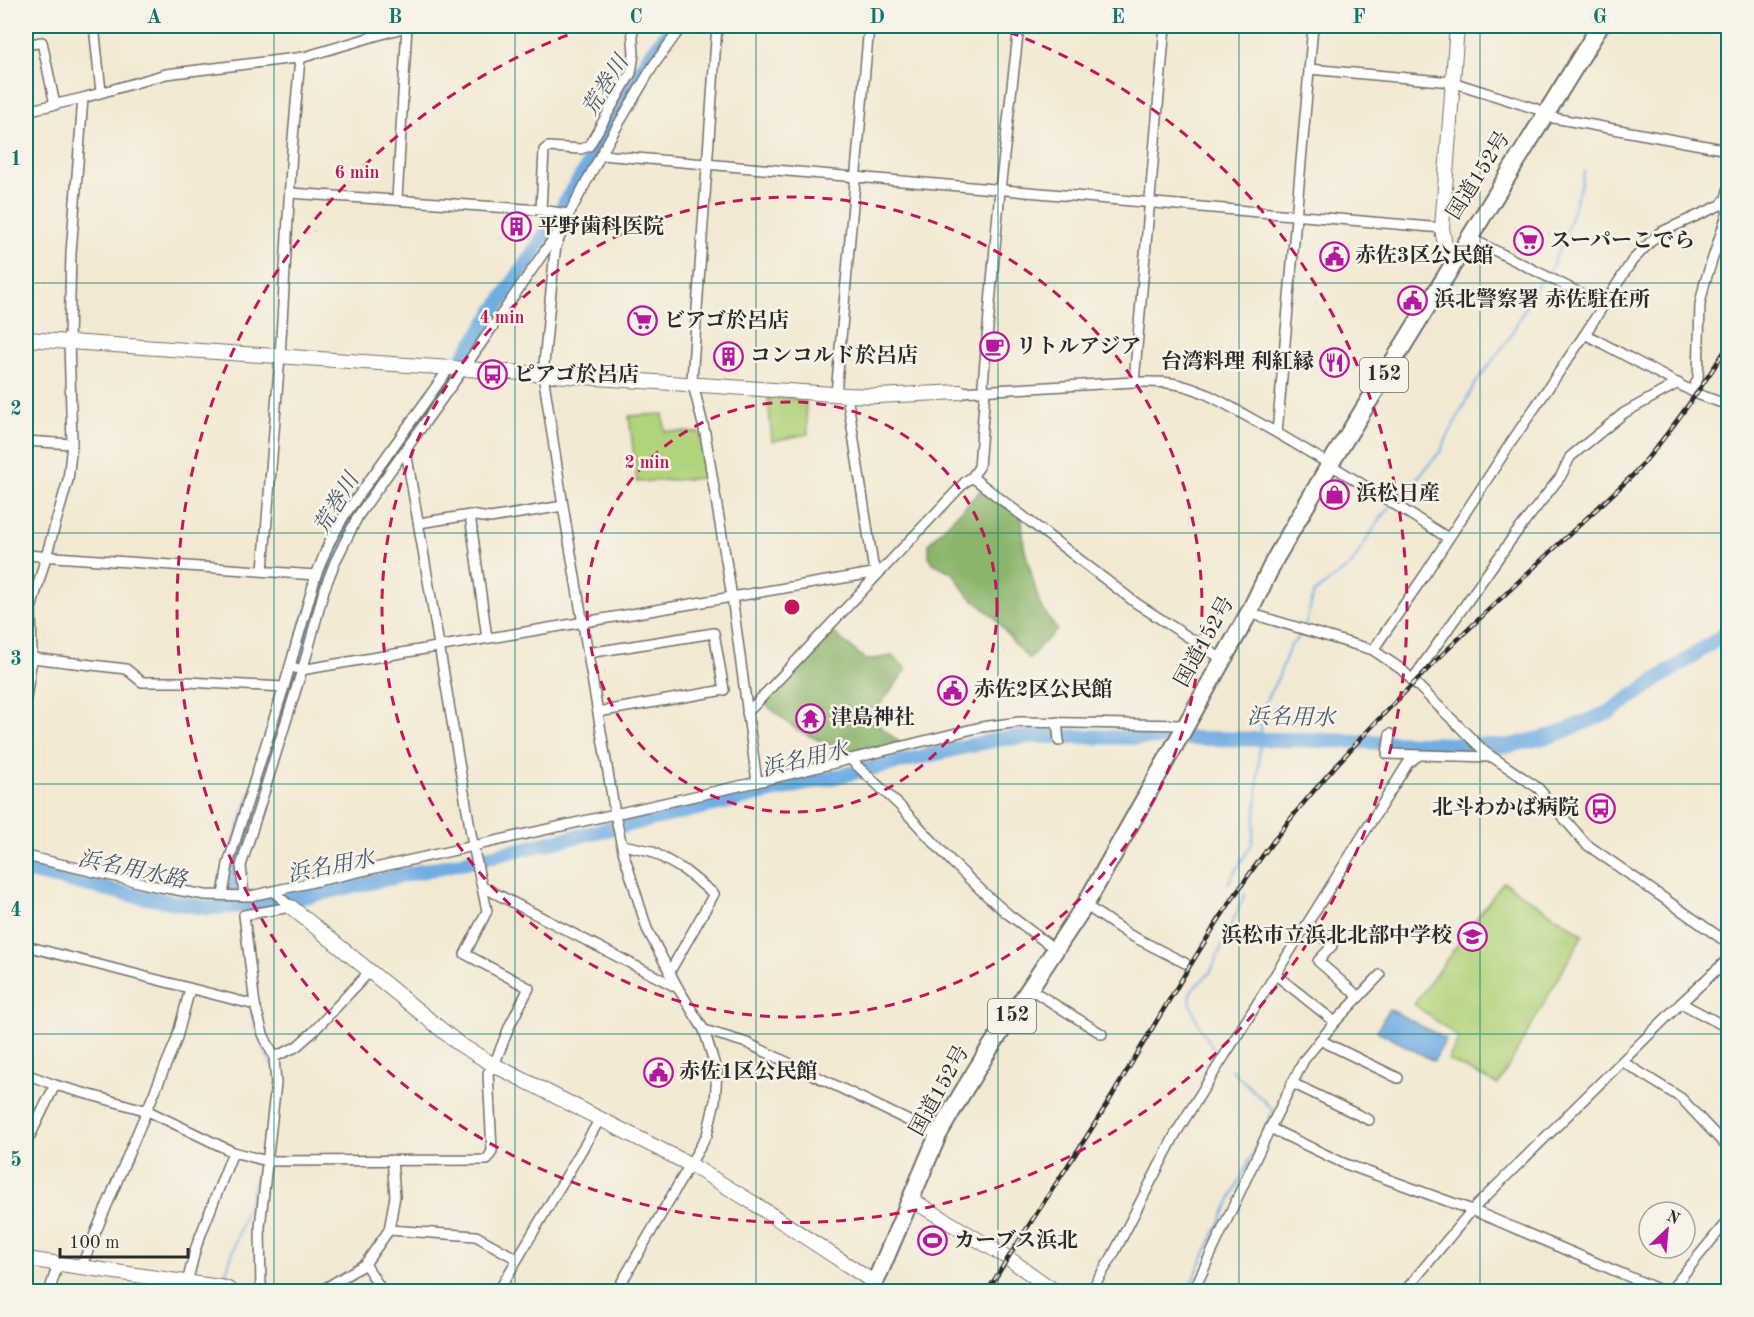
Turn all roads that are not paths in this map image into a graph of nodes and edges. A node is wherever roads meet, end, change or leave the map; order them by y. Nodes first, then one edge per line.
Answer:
1 (94, 26) edge
2 (405, 26) edge
3 (632, 26) edge
4 (682, 26) edge
5 (717, 26) edge
6 (869, 26) edge
7 (1019, 26) edge
8 (1165, 26) edge
9 (1312, 26) edge
10 (1457, 26) edge
11 (1599, 26) edge
12 (26, 45) edge
13 (300, 58) junction
14 (1309, 69) junction
15 (1452, 82) junction
16 (101, 92) junction
17 (83, 98) junction
18 (55, 105) junction
19 (26, 111) edge
20 (1543, 116) junction
21 (1728, 150) edge
22 (602, 155) junction
23 (708, 164) junction
24 (855, 178) junction
25 (1000, 190) junction
26 (290, 193) junction
27 (398, 199) junction
28 (1727, 199) edge
29 (1149, 203) junction
30 (541, 210) junction
31 (1297, 216) junction
32 (567, 218) junction
33 (1442, 228) junction
34 (1468, 237) junction
35 (1453, 263) junction
36 (1602, 306) junction
37 (1585, 334) junction
38 (26, 339) edge
39 (69, 342) junction
40 (280, 356) junction
41 (459, 368) junction
42 (543, 374) junction
43 (1134, 382) junction
44 (1678, 383) junction
45 (694, 385) junction
46 (1692, 390) junction
47 (985, 391) junction
48 (960, 392) joint
49 (841, 394) junction
50 (1728, 405) edge
51 (1277, 433) junction
52 (26, 441) edge
53 (72, 444) junction
54 (406, 451) junction
55 (1330, 464) junction
56 (972, 477) junction
57 (563, 506) junction
58 (470, 515) junction
59 (419, 523) junction
60 (1448, 538) junction
61 (26, 555) edge
62 (47, 556) junction
63 (263, 570) junction
64 (879, 572) junction
65 (316, 575) junction
66 (732, 597) junction
67 (1248, 612) junction
68 (583, 624) junction
69 (487, 638) junction
70 (440, 647) junction
71 (1373, 650) junction
72 (588, 653) junction
73 (32, 658) junction
74 (1222, 659) junction
75 (295, 668) junction
76 (1412, 680) junction
77 (284, 687) junction
78 (26, 698) edge
79 (598, 712) junction
80 (747, 713) junction
81 (1057, 725) junction
82 (1183, 728) junction
83 (1390, 734) dead end
84 (1059, 741) dead end
85 (1488, 755) junction
86 (1418, 756) junction
87 (852, 762) junction
88 (757, 782) junction
89 (616, 815) junction
90 (623, 845) junction
91 (474, 848) junction
92 (26, 856) edge
93 (483, 887) junction
94 (273, 891) junction
95 (223, 895) junction
96 (244, 896) junction
97 (1085, 905) junction
98 (291, 907) junction
99 (1308, 923) junction
100 (1728, 943) edge
101 (26, 946) edge
102 (1056, 950) junction
103 (1728, 958) edge
104 (1185, 963) dead end
105 (370, 971) junction
106 (669, 973) junction
107 (1276, 975) junction
108 (1380, 975) dead end
109 (678, 988) junction
110 (190, 989) junction
111 (1030, 989) junction
112 (1359, 997) junction
113 (1681, 1003) junction
114 (255, 1005) junction
115 (1335, 1022) junction
116 (1728, 1028) edge
117 (704, 1030) junction
118 (1102, 1034) dead end
119 (1320, 1040) junction
120 (274, 1057) junction
121 (1623, 1062) junction
122 (494, 1065) junction
123 (26, 1074) edge
124 (1398, 1078) dead end
125 (1292, 1083) junction
126 (55, 1085) junction
127 (148, 1111) junction
128 (600, 1119) junction
129 (1369, 1120) dead end
130 (1270, 1128) junction
131 (938, 1135) junction
132 (26, 1144) edge
133 (1728, 1148) edge
134 (233, 1152) junction
135 (392, 1160) junction
136 (267, 1161) junction
137 (691, 1165) junction
138 (912, 1200) junction
139 (1472, 1210) junction
140 (1728, 1220) edge
141 (389, 1230) junction
142 (26, 1259) edge
143 (517, 1259) junction
144 (58, 1264) junction
145 (365, 1264) junction
146 (81, 1267) junction
147 (187, 1283) junction
148 (873, 1287) edge
149 (215, 1289) edge
150 (49, 1292) edge
151 (232, 1292) edge
152 (261, 1292) edge
153 (319, 1292) edge
154 (383, 1292) edge
155 (498, 1292) edge
156 (616, 1292) edge
157 (1056, 1292) edge
158 (1090, 1292) edge
159 (1193, 1292) edge
160 (1404, 1292) edge
161 (1665, 1292) edge
162 (1669, 1292) edge

1 - 16 street
2 - 13 street
2 - 27 street
3 - 30 street
4 - 22 street
5 - 23 street
6 - 24 street
7 - 25 street
8 - 29 street
9 - 14 street
10 - 15 street
11 - 20 highway, 国道152号 / 152
12 - 18 street
13 - 16 street
13 - 26 street
14 - 15 street
14 - 31 street
15 - 20 street
15 - 33 street
16 - 17 street
17 - 18 street
17 - 39 street
18 - 19 street
20 - 21 street
20 - 34 highway, 国道152号 / 152
22 - 23 street
22 - 32 street
23 - 24 street
23 - 45 street
24 - 25 street
24 - 49 street
25 - 29 street
25 - 47 street
26 - 27 street
26 - 40 street
27 - 30 street
28 - 36 street
28 - 46 street
29 - 31 street
29 - 43 street
30 - 32 street
31 - 33 street
31 - 51 street
32 - 41 street
32 - 42 street
33 - 35 street
34 - 35 highway, 国道152号 / 152
34 - 36 street
35 - 55 highway, 国道152号 / 152
36 - 37 street
37 - 44 street
37 - 60 street
38 - 39 street
39 - 40 street
39 - 53 street
40 - 41 street
40 - 63 street
41 - 42 street
41 - 54 street
41 - 65 street
42 - 45 street
42 - 57 street
43 - 47 street
43 - 51 street
44 - 46 street
44 - 76 street
45 - 49 street
45 - 66 street
46 - 50 street
47 - 48 street
47 - 56 street
48 - 49 street
49 - 64 street
51 - 55 street
52 - 53 street
53 - 62 street
54 - 59 street
54 - 75 street
55 - 60 street
55 - 67 highway, 国道152号 / 152
56 - 64 street
56 - 74 street
57 - 58 street
57 - 68 street
58 - 59 street
58 - 69 street
59 - 70 street
60 - 71 street
61 - 62 street
62 - 63 street
62 - 73 street
63 - 65 street
64 - 66 street
64 - 80 street
65 - 75 street
66 - 68 street
66 - 80 street
67 - 71 street
67 - 74 highway, 国道152号 / 152
68 - 69 street
68 - 72 street
69 - 70 street
70 - 75 street
70 - 91 street
71 - 76 street
72 - 79 street
72 - 79 street
73 - 77 street
73 - 78 street
74 - 82 highway, 国道152号 / 152
75 - 77 street
75 - 96 street
76 - 85 street
77 - 95 street
79 - 89 street
80 - 88 street
81 - 82 street
81 - 84 street
81 - 87 street
82 - 97 highway, 国道152号 / 152
83 - 86 street
85 - 86 street
85 - 100 street
86 - 99 street
87 - 88 street
87 - 102 street
88 - 89 street
89 - 90 street
89 - 91 street
90 - 106 street
90 - 106 street
91 - 93 street
91 - 94 street
92 - 95 street
93 - 109 street
93 - 122 street
94 - 96 street
94 - 98 street
95 - 96 street
97 - 102 highway, 国道152号 / 152
97 - 104 street
98 - 105 street
98 - 114 street
99 - 107 street
99 - 112 street
101 - 110 street
102 - 111 highway, 国道152号 / 152
103 - 113 street
105 - 120 street
105 - 122 street
106 - 109 street
107 - 115 street
107 - 158 street
108 - 112 street
109 - 117 street
110 - 114 street
110 - 127 street
111 - 118 street
111 - 131 highway, 国道152号 / 152
112 - 115 street
113 - 116 street
113 - 121 street
114 - 120 street
115 - 119 street
117 - 131 street
117 - 137 street
119 - 124 street
119 - 125 street
120 - 136 street
121 - 133 street
121 - 139 street
122 - 128 street
122 - 135 street
123 - 126 street
125 - 129 street
125 - 130 street
126 - 127 street
126 - 132 street
127 - 134 street
127 - 146 street
128 - 137 street
128 - 143 street
130 - 139 street
130 - 159 street
131 - 138 highway, 国道152号 / 152
134 - 136 street
134 - 147 street
135 - 136 street
135 - 141 street
136 - 152 street
137 - 148 street
137 - 156 street
138 - 148 highway, 国道152号 / 152
138 - 157 street
139 - 160 street
139 - 161 street
140 - 162 street
141 - 143 street
141 - 145 street
142 - 144 street
143 - 155 street
144 - 146 street
144 - 150 street
145 - 153 street
145 - 154 street
146 - 147 street
147 - 149 street
149 - 151 street

